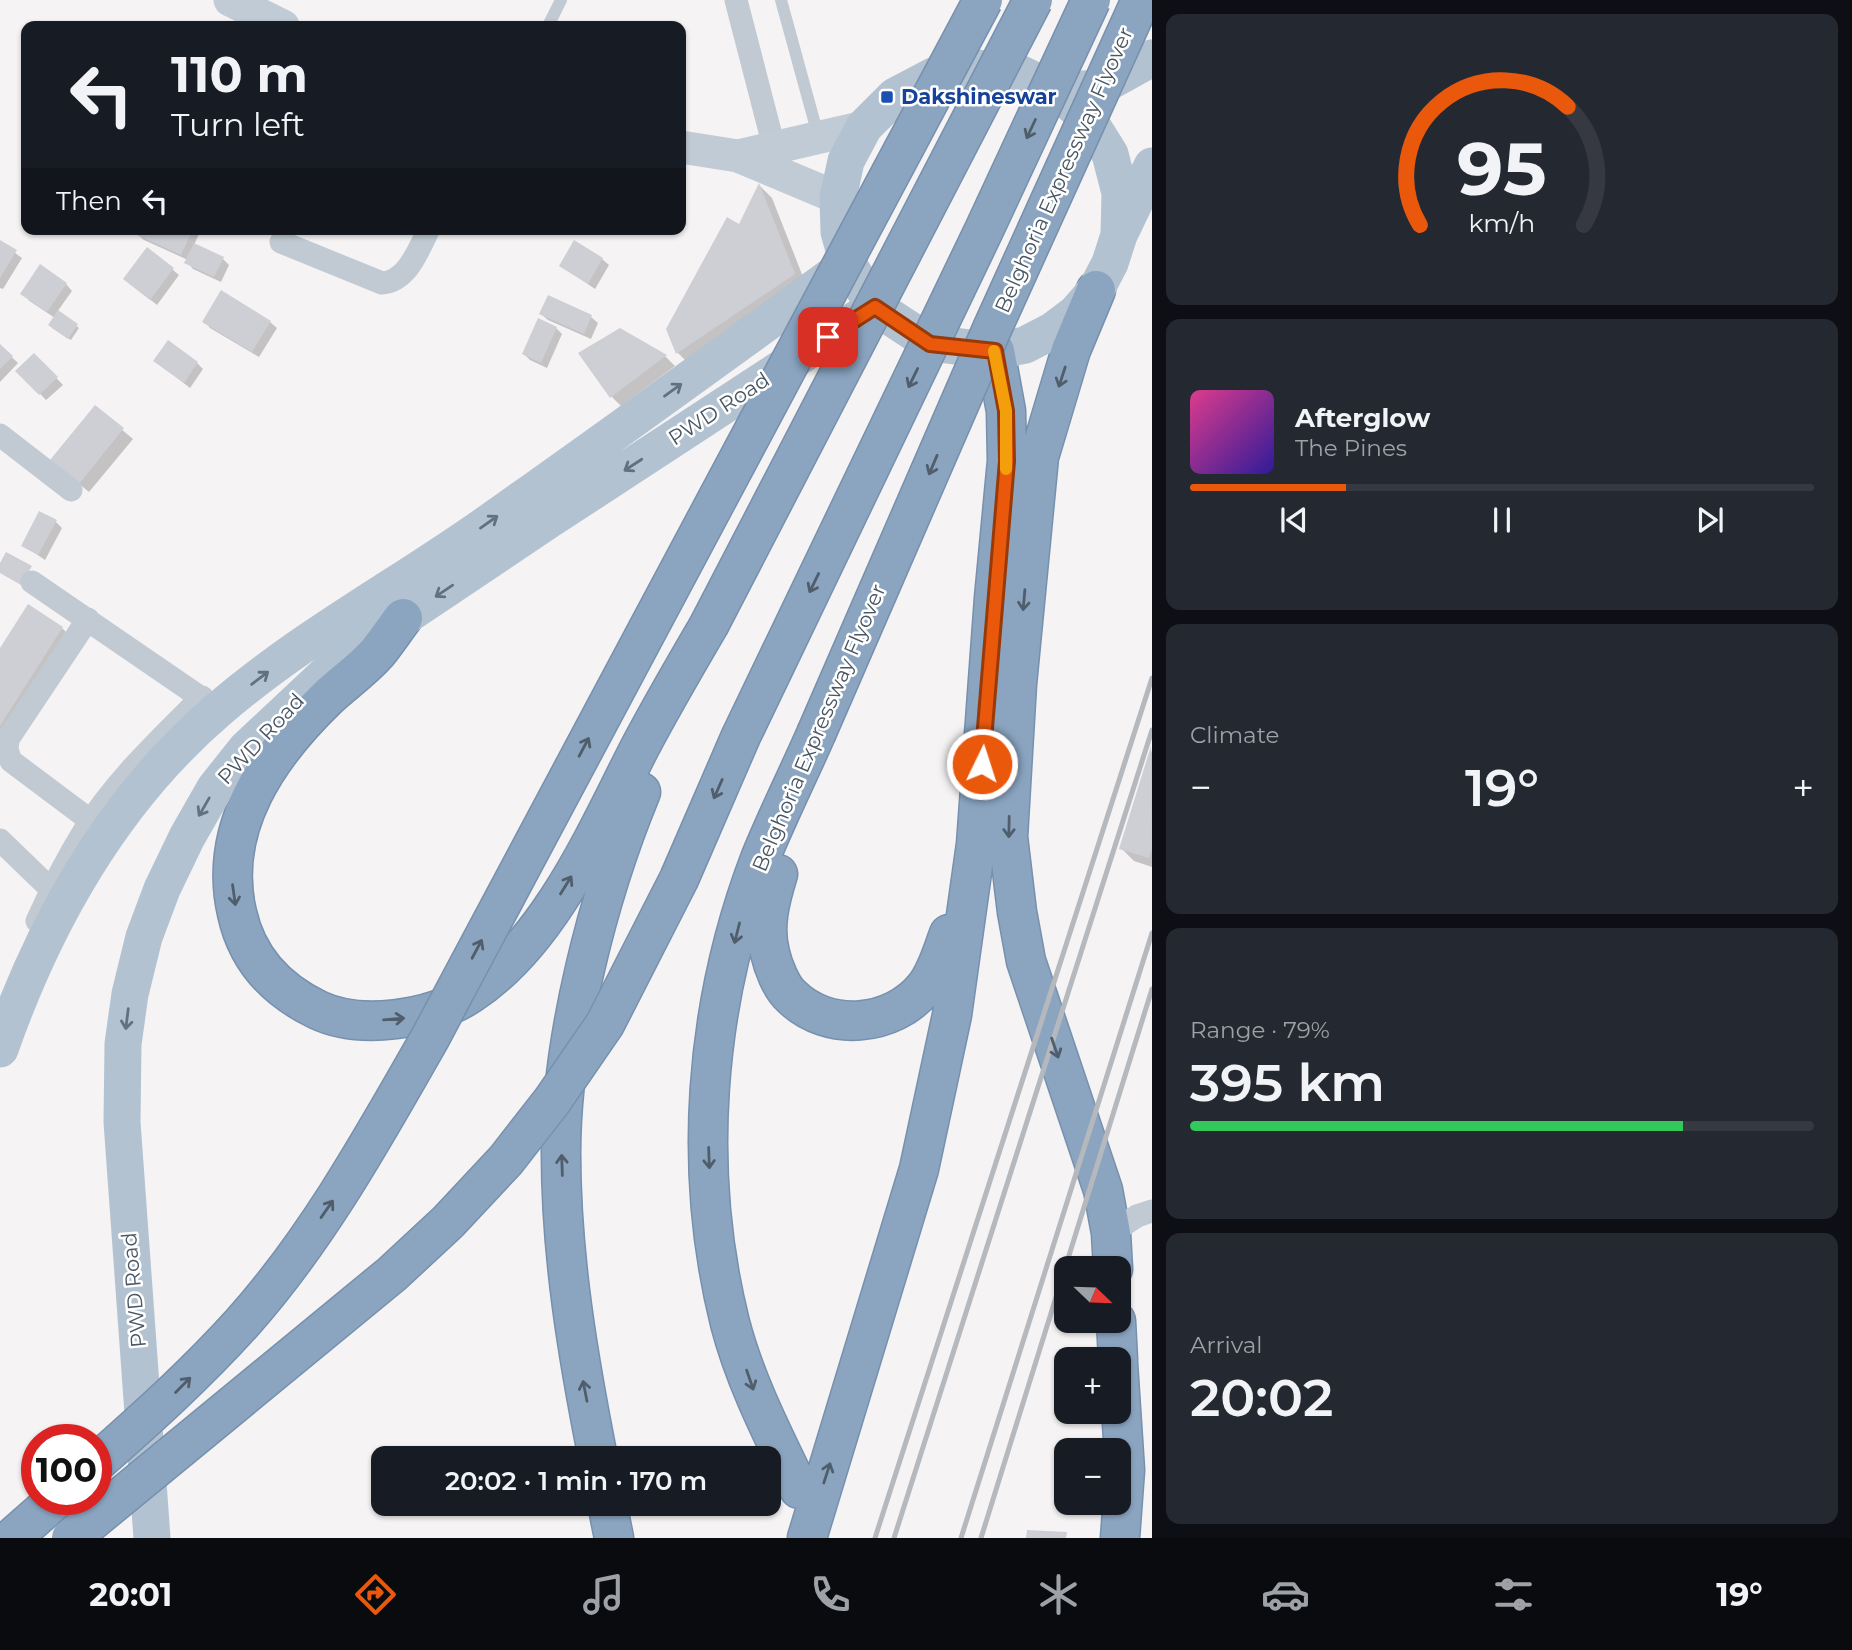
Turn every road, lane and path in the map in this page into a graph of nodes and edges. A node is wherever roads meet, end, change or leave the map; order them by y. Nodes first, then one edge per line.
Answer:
1 (230, 0) edge
2 (561, 0) edge
3 (736, 0) edge
4 (781, 0) edge
5 (983, 0) edge
6 (1033, 0) edge
7 (1091, 0) edge
8 (1141, 0) edge
9 (269, 14) edge
10 (550, 21) edge
11 (1152, 58) edge
12 (1058, 92) junction
13 (864, 127) junction
14 (818, 138) junction
15 (686, 148) edge
16 (773, 159) junction
17 (1152, 166) edge
18 (838, 198) junction
19 (425, 235) edge
20 (1118, 235) junction
21 (281, 242) dead end
22 (848, 264) junction
23 (1096, 290) junction
24 (875, 307) junction
25 (995, 351) junction
26 (0, 435) edge
27 (71, 490) dead end
28 (32, 582) dead end
29 (403, 618) junction
30 (88, 619) junction
31 (709, 625) junction
32 (210, 704) junction
33 (816, 733) junction
34 (92, 821) junction
35 (0, 840) edge
36 (976, 844) junction
37 (58, 895) junction
38 (0, 1002) edge
39 (0, 1049) edge
40 (1152, 1212) edge
41 (1112, 1251) edge
42 (1122, 1424) edge
43 (596, 1446) edge
44 (112, 1449) edge
45 (799, 1489) dead end
46 (38, 1515) edge
47 (610, 1516) edge
48 (12, 1538) edge
49 (71, 1538) edge
50 (152, 1538) edge
51 (614, 1538) edge
52 (807, 1538) edge
53 (1120, 1538) edge

1 - 9 street
2 - 10 lane
3 - 16 street
4 - 14 lane
44 -> 5 highway, bridge
6 - 31 highway, bridge
7 -> 49 highway, bridge
8 -> 33 highway, Belghoria Expressway Flyover, bridge
11 - 12 main road
12 - 13 main road
12 - 20 main road
13 - 14 street
13 - 18 main road
14 - 16 street
15 - 16 street
16 - 18 street
17 - 20 main road
18 - 22 main road
19 - 21 street
20 - 23 main road
22 - 24 main road
32 -> 22 main road, PWD Road
23 - 25 main road
23 -> 41 highway
24 - 25 main road
24 -> 29 main road, PWD Road
25 - 36 highway
26 - 27 street
28 - 30 street
29 -> 31 highway
29 -> 50 main road, PWD Road
30 - 32 street
30 - 34 street
43 -> 31 highway
32 - 34 street
32 - 37 main road, PWD Road
33 - 36 highway
33 -> 45 highway, Belghoria Expressway Flyover
34 - 37 street
35 - 37 street
52 -> 36 highway
37 - 38 street
37 - 39 main road, PWD Road
40 - 41 street
42 - 53 highway
46 - 48 highway
47 - 51 highway

